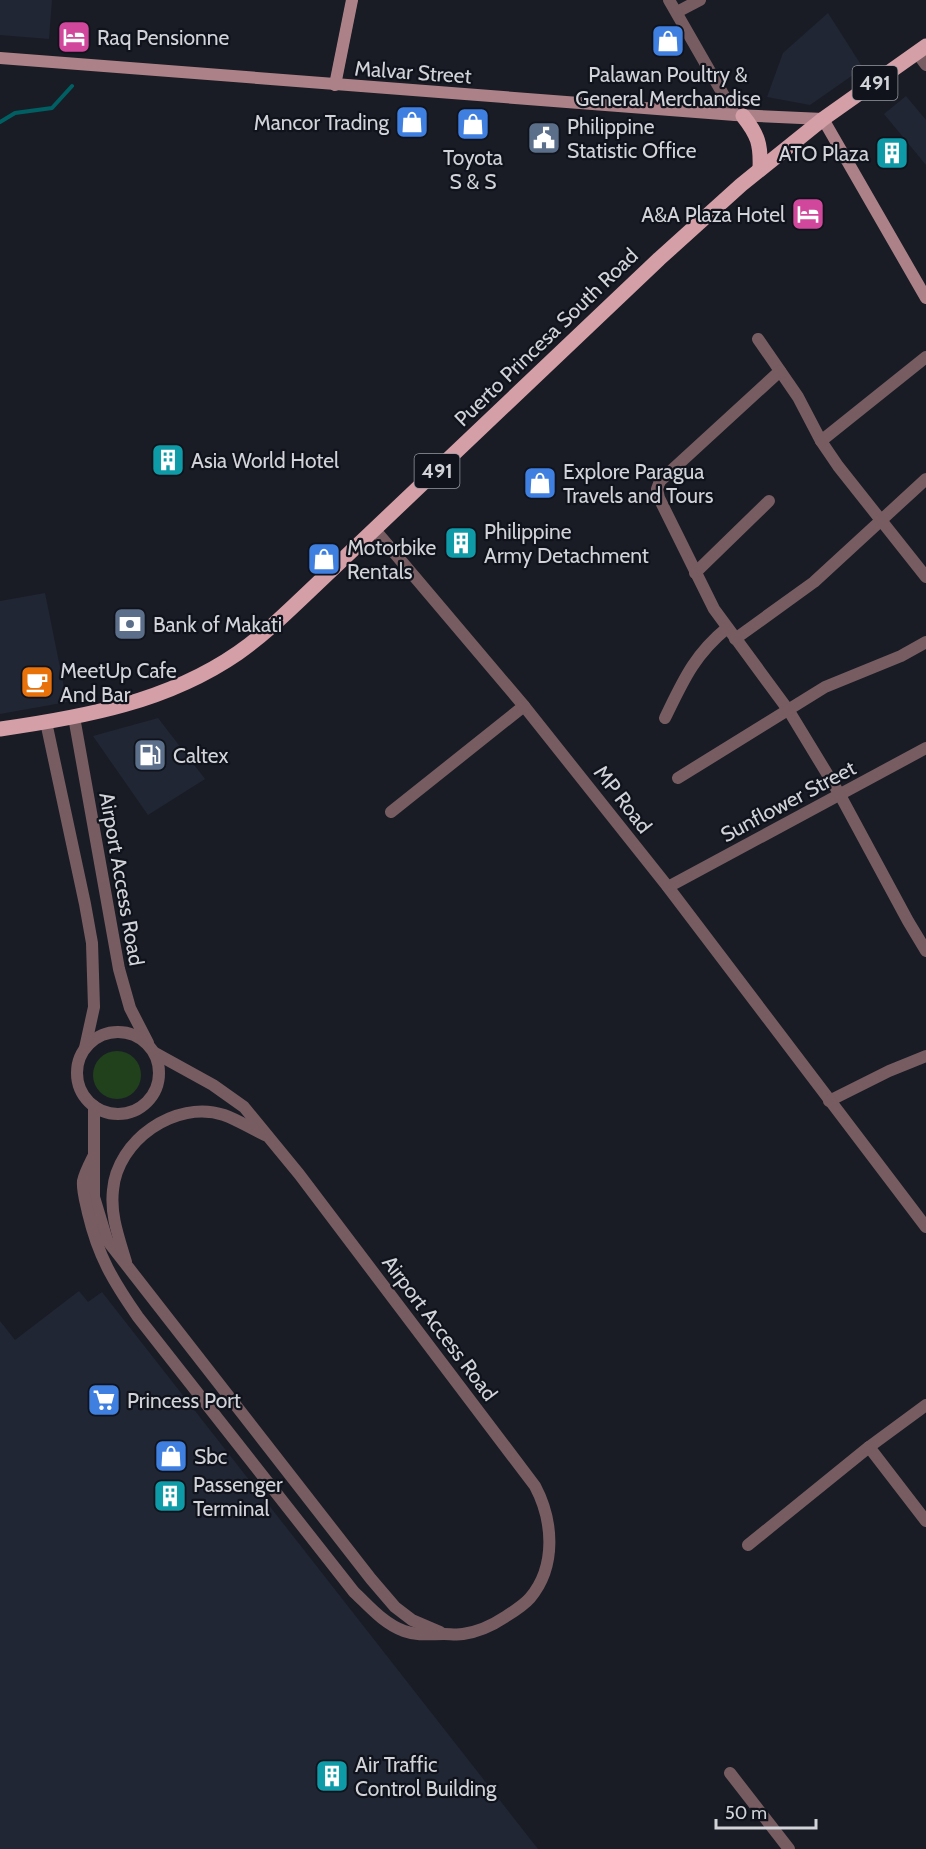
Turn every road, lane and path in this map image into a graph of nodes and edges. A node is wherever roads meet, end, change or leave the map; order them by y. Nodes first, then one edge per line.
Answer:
1 (352, 0) edge
2 (669, 0) edge
3 (700, 0) edge
4 (677, 12) junction
5 (923, 55) edge
6 (0, 58) edge
7 (335, 86) junction
8 (739, 116) junction
9 (823, 118) junction
10 (760, 169) junction
11 (926, 298) edge
12 (758, 339) dead end
13 (926, 357) edge
14 (780, 371) junction
15 (821, 441) junction
16 (926, 479) edge
17 (769, 501) dead end
18 (879, 520) junction
19 (375, 530) junction
20 (695, 573) junction
21 (926, 577) edge
22 (727, 628) junction
23 (735, 639) junction
24 (926, 642) edge
25 (524, 706) junction
26 (789, 711) junction
27 (74, 717) junction
28 (665, 718) dead end
29 (46, 723) junction
30 (0, 729) edge
31 (926, 748) edge
32 (678, 778) dead end
33 (840, 795) junction
34 (391, 812) dead end
35 (668, 887) junction
36 (926, 951) edge
37 (86, 1048) junction
38 (151, 1048) junction
39 (926, 1056) edge
40 (829, 1101) junction
41 (94, 1106) junction
42 (269, 1137) junction
43 (94, 1155) junction
44 (926, 1227) edge
45 (128, 1266) junction
46 (926, 1405) edge
47 (869, 1448) junction
48 (926, 1521) edge
49 (748, 1545) dead end
50 (443, 1634) junction
51 (730, 1773) dead end
52 (789, 1849) edge

1 - 7 main road
2 - 4 street
3 - 4 street
4 - 8 street
5 - 9 main road, Puerto Princesa South Road / 491
6 - 7 main road, Malvar Street
7 - 8 main road, Malvar Street
8 - 9 main road, Malvar Street
8 - 10 main road
9 - 10 main road, Puerto Princesa South Road / 491
9 - 11 main road
10 - 19 main road, Puerto Princesa South Road / 491
12 - 14 street
13 - 15 street
14 - 15 street
14 - 20 street
15 - 18 street
16 - 18 street
17 - 20 street
18 - 21 street
18 - 23 street
19 - 25 street, MP Road
19 - 27 main road, Puerto Princesa South Road / 491
20 - 22 street
22 - 23 street
22 - 28 street
23 - 26 street
24 - 26 street
25 - 34 street
25 - 35 street, MP Road
26 - 32 street
26 - 33 street
27 - 29 main road, Puerto Princesa South Road / 491
27 - 38 street, Airport Access Road
29 - 30 main road, Puerto Princesa South Road / 491
29 - 37 street, Airport Access Road
31 - 33 street, Sunflower Street
33 - 35 street, Sunflower Street
33 - 36 street
35 - 40 street, MP Road
37 - 38 street
37 - 41 street
38 - 41 street
38 - 42 street, Airport Access Road
39 - 40 street
40 - 44 street, MP Road
41 - 43 street, Airport Access Road
42 - 45 street
42 - 50 street, Airport Access Road
43 - 45 street, Airport Access Road
43 - 50 street, Airport Access Road
45 - 50 street, Airport Access Road
46 - 47 street
47 - 48 street
47 - 49 street
51 - 52 street

